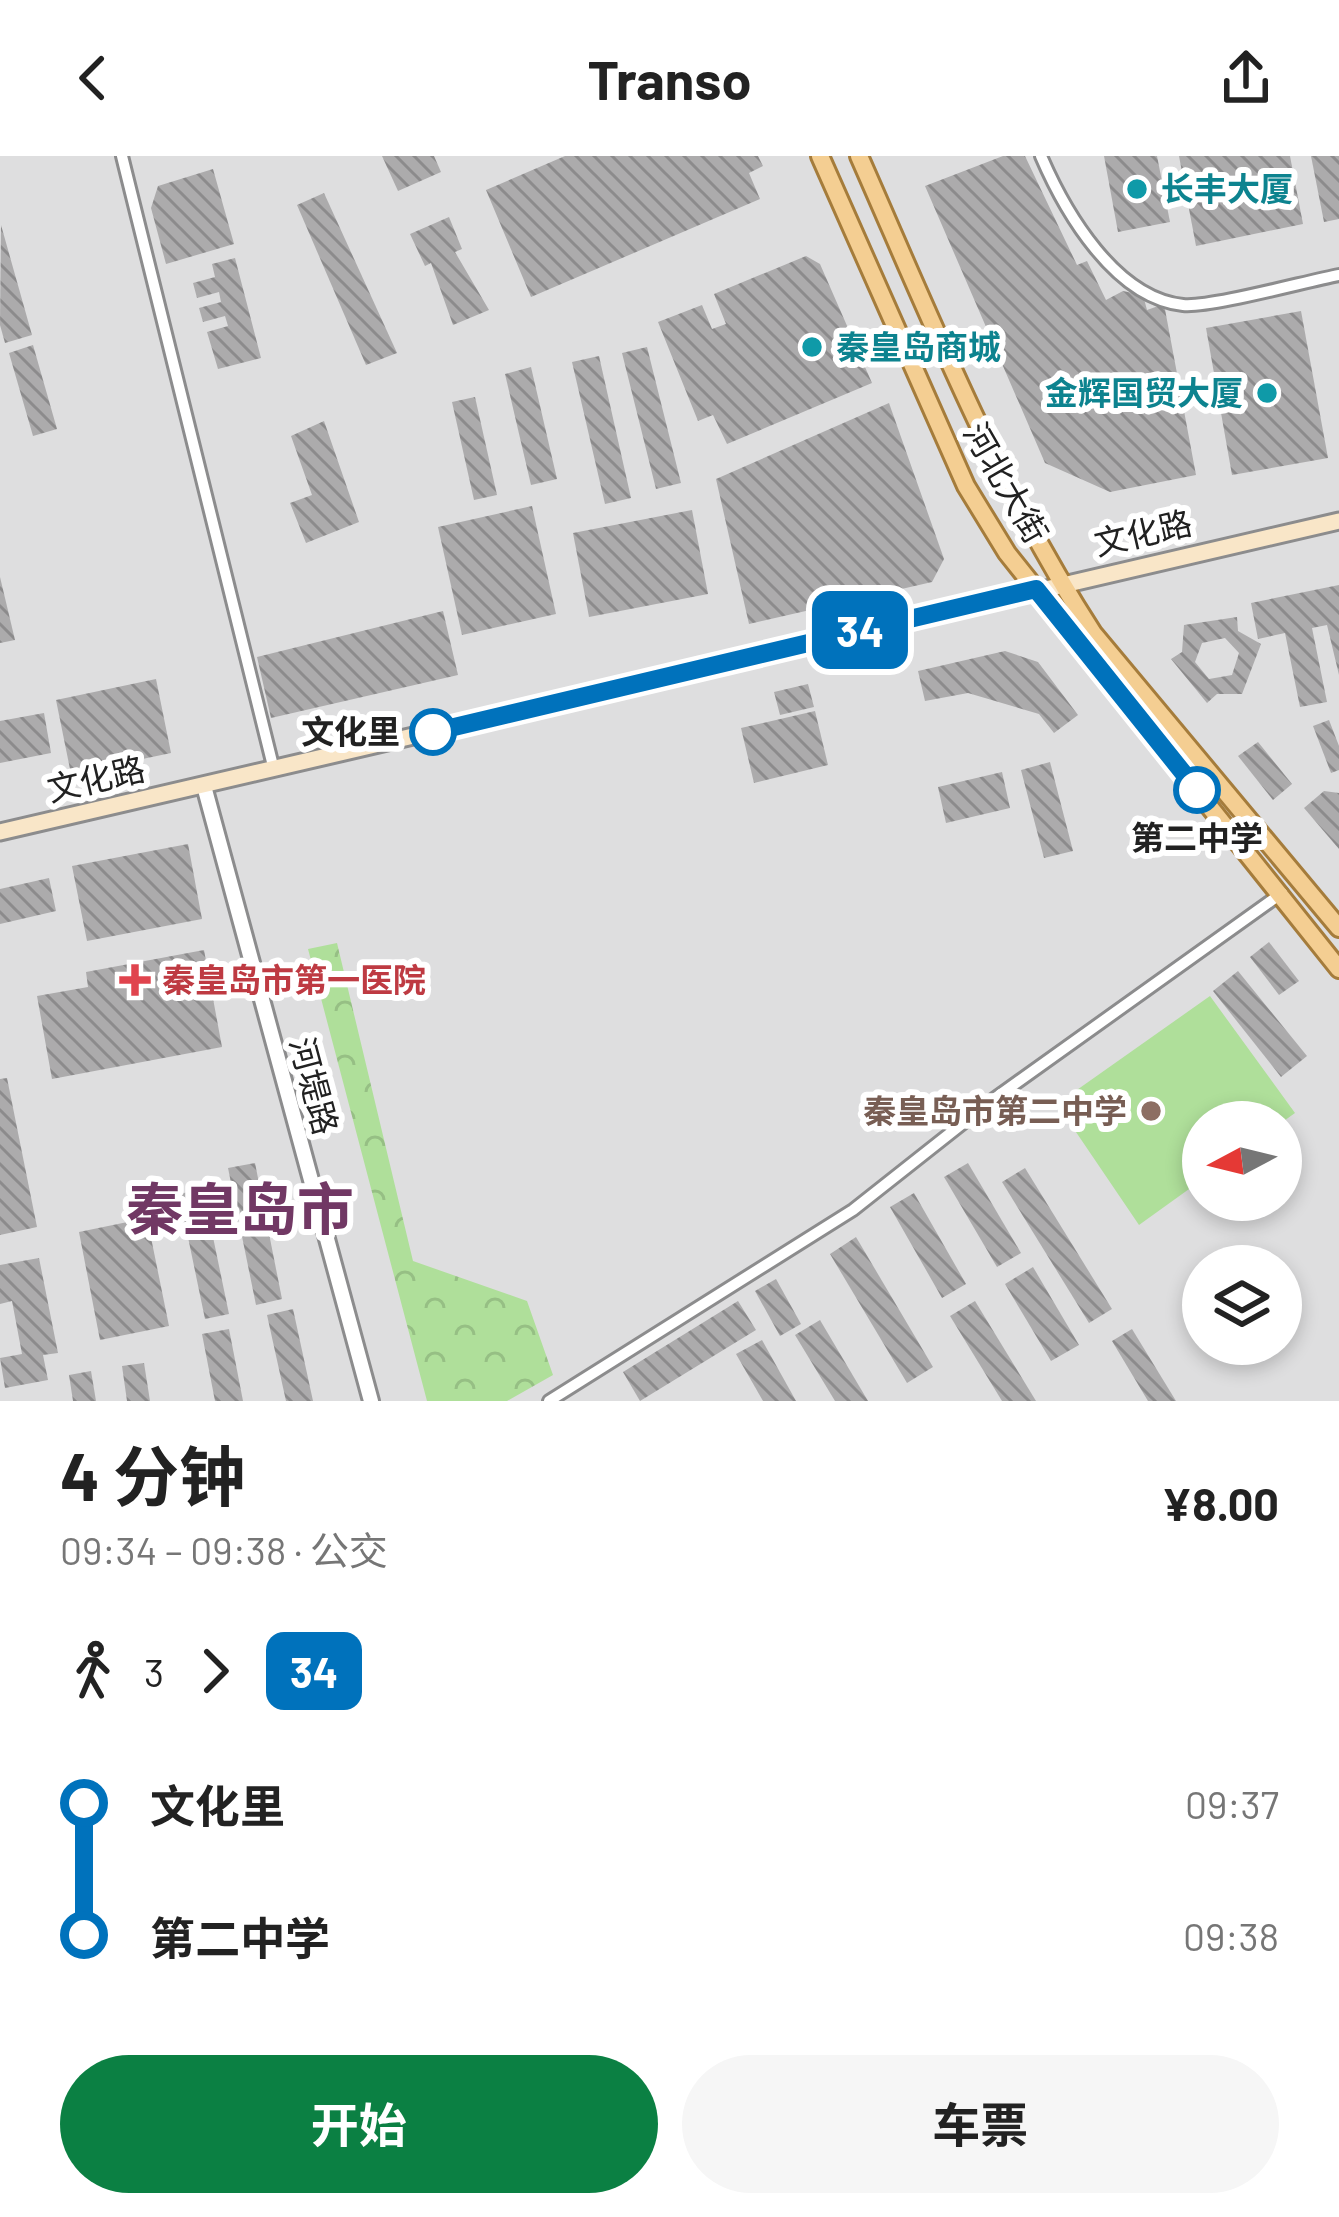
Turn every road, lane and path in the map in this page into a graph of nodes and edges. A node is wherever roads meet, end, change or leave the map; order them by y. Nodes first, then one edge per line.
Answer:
1 (122, 156) edge
2 (820, 156) edge
3 (859, 156) edge
4 (1041, 156) edge
5 (1339, 275) edge
6 (1339, 520) edge
7 (1061, 583) junction
8 (1036, 589) junction
9 (268, 772) junction
10 (204, 786) junction
11 (0, 832) edge
12 (1282, 893) junction
13 (1339, 928) edge
14 (1339, 970) edge
15 (370, 1401) edge
16 (549, 1401) edge

1 - 9 street
2 - 8 main road, 河北大街
3 - 7 main road
4 - 5 street
6 - 7 main road, 文化路
7 - 8 main road, 文化路
7 - 13 main road
8 - 9 main road, 文化路
8 - 12 main road, 河北大街
9 - 10 main road, 文化路
10 - 11 main road, 文化路
10 - 15 street, 河堤路
12 - 14 main road, 河北大街
12 - 16 street

